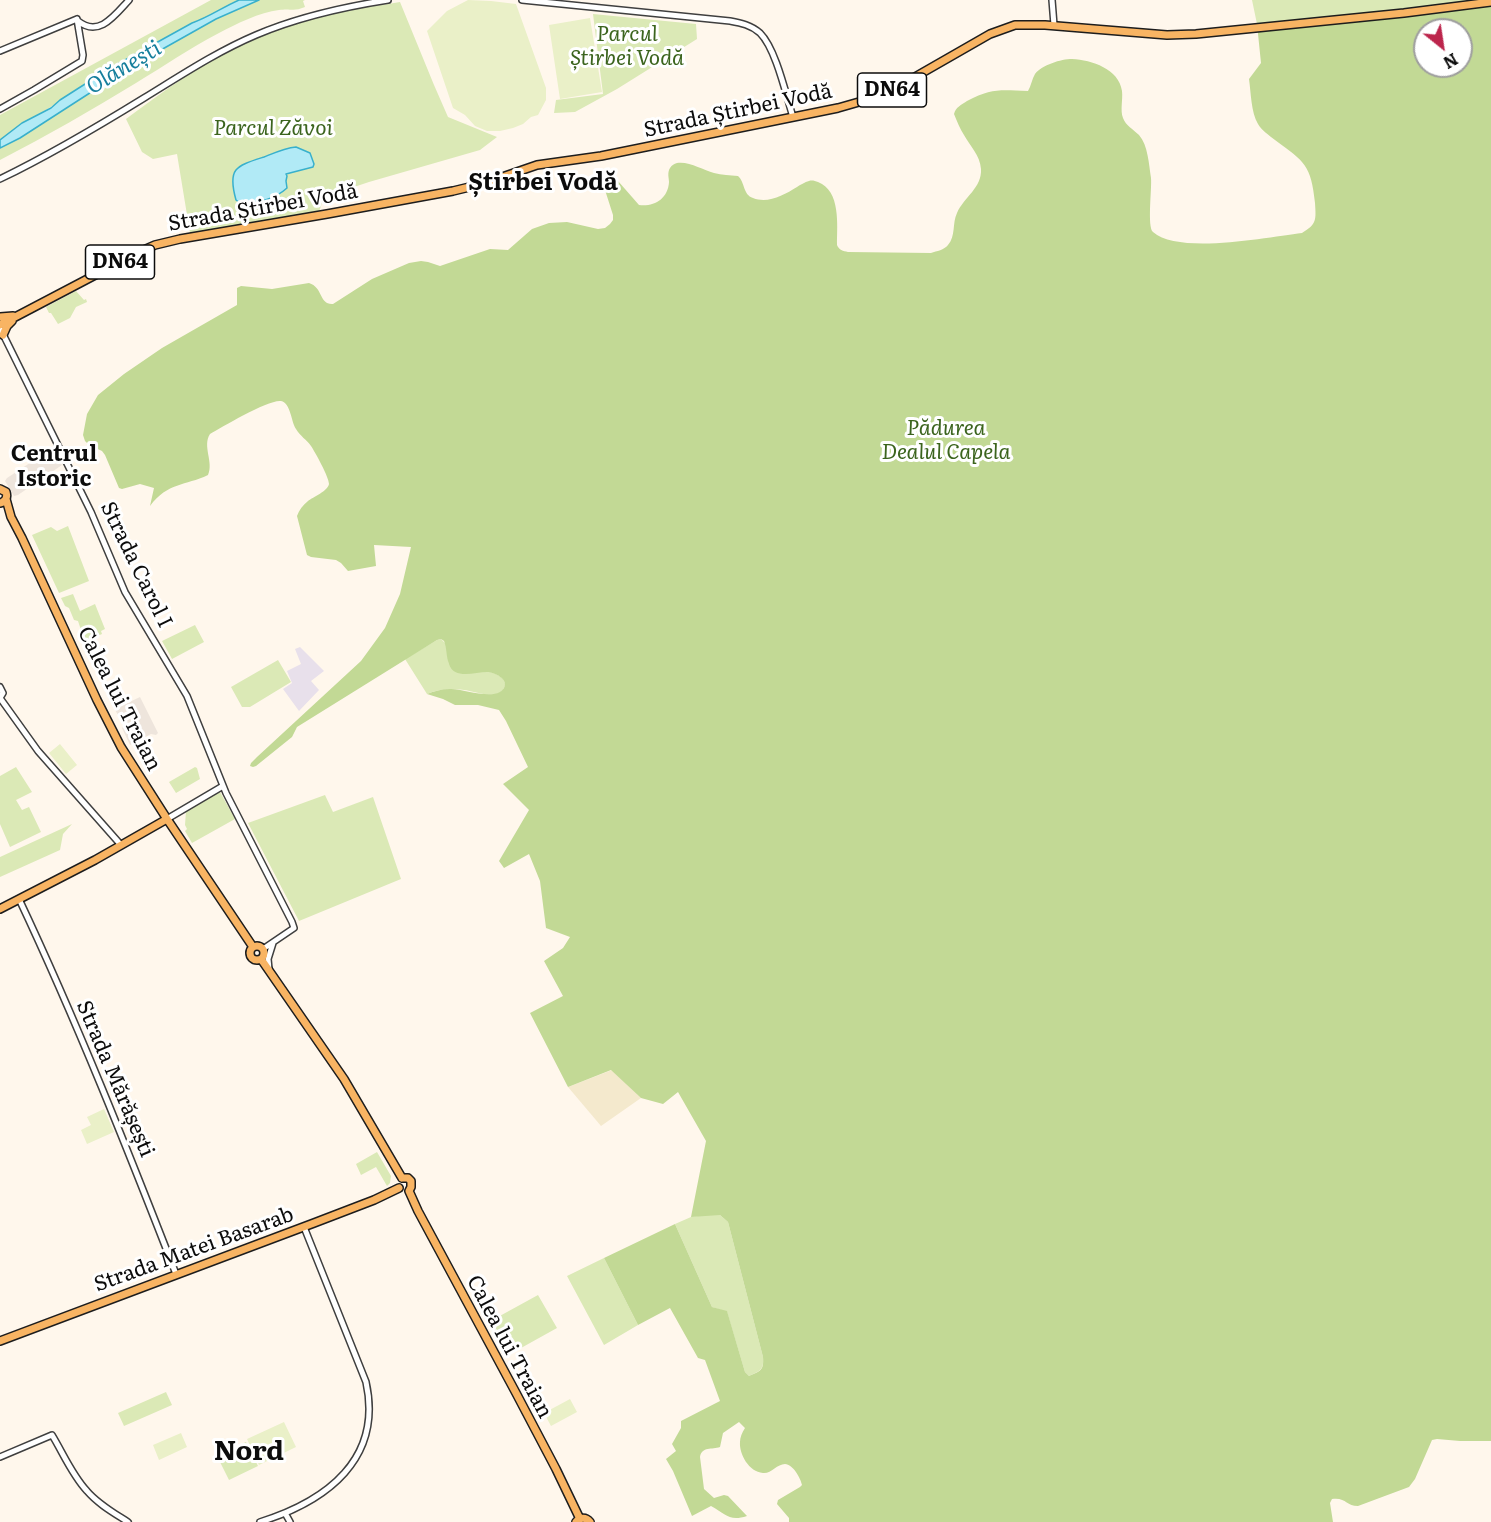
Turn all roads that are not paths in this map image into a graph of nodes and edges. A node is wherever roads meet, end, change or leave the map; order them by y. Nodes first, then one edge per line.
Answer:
1 (129, 0) edge
2 (388, 0) edge
3 (522, 0) edge
4 (1052, 0) edge
5 (605, 1) edge
6 (1491, 2) edge
7 (605, 9) junction
8 (77, 19) junction
9 (1054, 26) junction
10 (0, 51) edge
11 (0, 109) edge
12 (793, 117) junction
13 (0, 179) edge
14 (18, 315) junction
15 (0, 317) edge
16 (1, 329) edge
17 (0, 489) edge
18 (2, 503) edge
19 (0, 687) edge
20 (0, 698) edge
21 (223, 786) junction
22 (167, 819) junction
23 (121, 845) junction
24 (19, 899) junction
25 (0, 909) edge
26 (274, 942) junction
27 (253, 947) junction
28 (263, 949) junction
29 (261, 959) junction
30 (270, 971) junction
31 (402, 1178) junction
32 (399, 1188) junction
33 (409, 1191) junction
34 (304, 1227) junction
35 (176, 1274) junction
36 (0, 1341) edge
37 (0, 1457) edge
38 (285, 1513) junction
39 (578, 1520) edge
40 (128, 1522) edge
41 (260, 1522) edge
42 (290, 1522) edge
43 (590, 1522) edge

1 - 8 street
2 - 13 street
3 - 7 street
4 - 9 street
5 - 7 street
6 - 9 main road, Strada Știrbei Vodă / DN64
7 - 12 street
8 - 10 street
8 - 11 street
9 - 12 main road, Strada Știrbei Vodă / DN64
12 - 14 main road, Strada Știrbei Vodă / DN64
14 - 15 main road
14 - 16 main road
16 - 21 street, Strada Carol I
17 - 18 main road, Calea lui Traian
18 - 22 main road, Calea lui Traian
19 - 20 street
20 - 23 street
21 - 22 street
21 - 26 street, Strada Carol I
22 - 23 main road
22 - 27 main road, Calea lui Traian
23 - 24 main road
24 - 25 main road
24 - 35 street, Strada Mărășești
26 - 28 street
26 - 30 street
27 - 28 main road
27 - 29 main road, Calea lui Traian
28 - 29 main road
29 - 30 main road, Calea lui Traian
30 - 31 main road, Calea lui Traian
31 - 32 main road
31 - 33 main road, Calea lui Traian
32 - 33 main road
32 - 34 main road, Strada Matei Basarab
33 - 39 main road, Calea lui Traian
34 - 35 main road, Strada Matei Basarab
34 - 38 street
35 - 36 main road, Strada Matei Basarab
37 - 40 street
38 - 41 street
38 - 42 street
39 - 43 main road, Calea lui Traian

